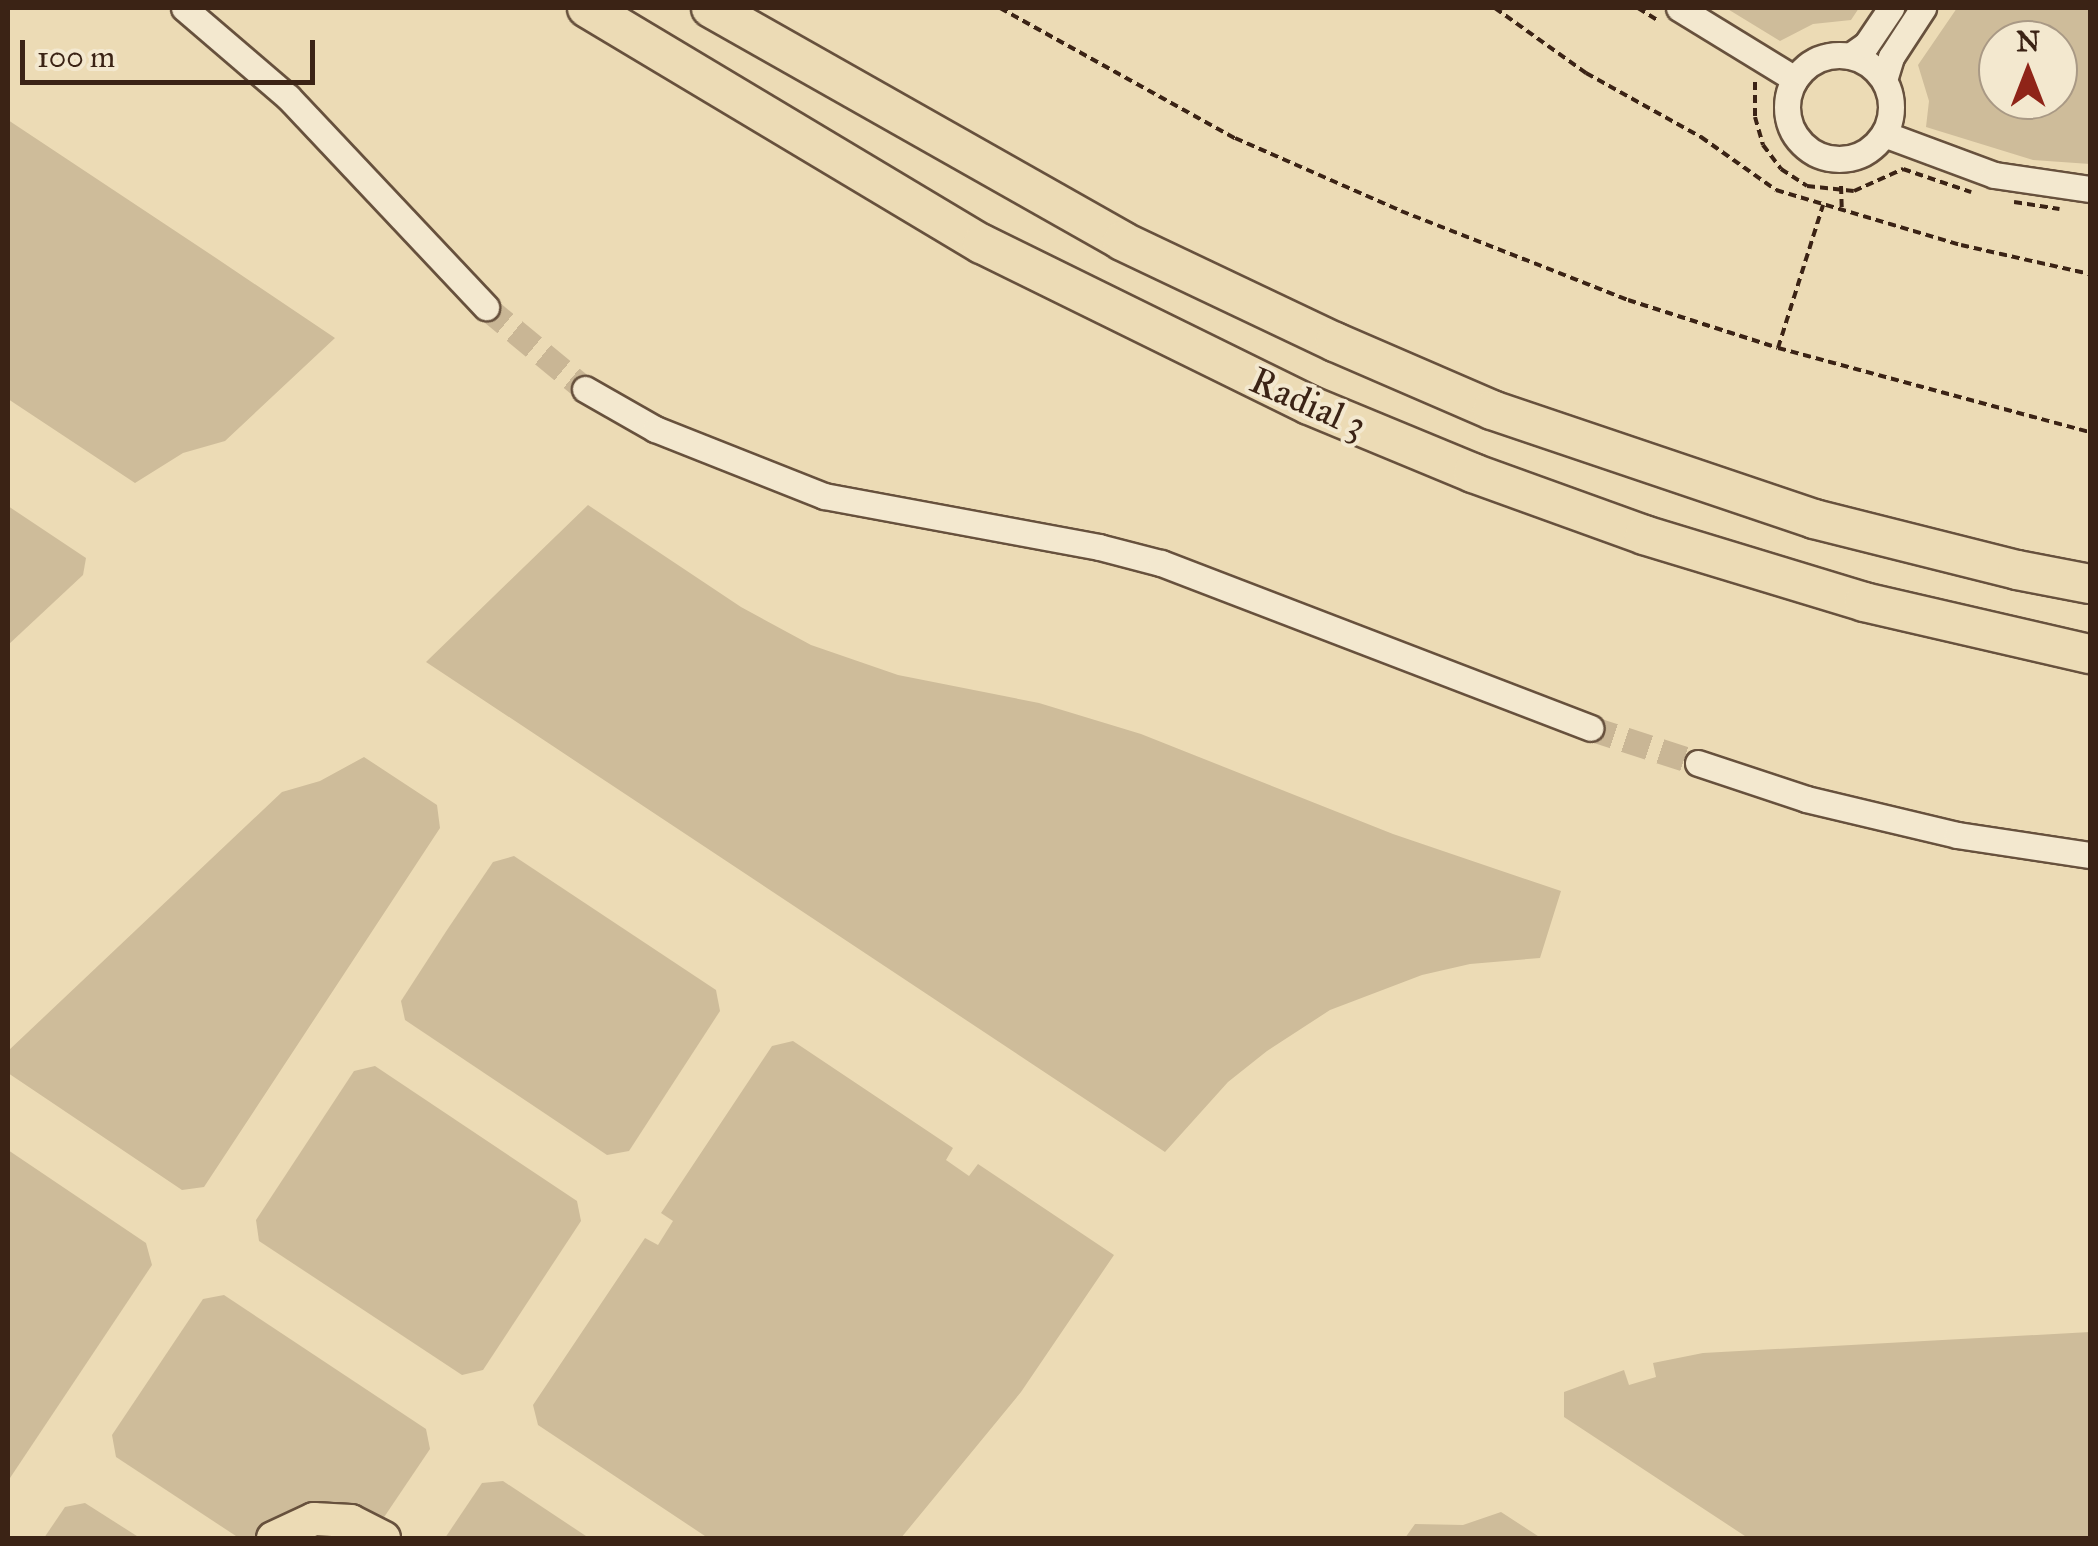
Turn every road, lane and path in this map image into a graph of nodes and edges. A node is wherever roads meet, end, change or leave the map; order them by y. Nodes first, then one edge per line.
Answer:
1 (184, 8) edge
2 (586, 8) edge
3 (711, 8) edge
4 (1000, 8) edge
5 (1494, 8) edge
6 (1638, 8) edge
7 (1891, 8) edge
8 (1923, 8) edge
9 (1674, 17) edge
10 (1850, 56) junction
11 (1747, 76) dead end
12 (1795, 80) junction
13 (1884, 80) junction
14 (1884, 134) junction
15 (1841, 190) junction
16 (1980, 195) dead end
17 (2083, 200) edge
18 (2008, 201) dead end
19 (1824, 205) junction
20 (1842, 210) junction
21 (2090, 274) edge
22 (486, 307) tunnel mouth
23 (1778, 348) junction
24 (585, 389) tunnel mouth
25 (2090, 432) edge
26 (2090, 584) edge
27 (2090, 654) edge
28 (1590, 728) tunnel mouth
29 (1698, 763) tunnel mouth
30 (2090, 856) edge
31 (273, 1538) edge
32 (384, 1538) edge

1 - 22 street
2 - 27 highway, Radial 3
3 - 26 highway, Radial 3
4 - 23 path
5 - 19 path
6 - 9 path
7 - 10 street
8 - 13 street
9 - 12 street
10 - 12 street
10 - 13 street
11 - 15 path
12 - 14 street
13 - 14 street
14 - 17 street
15 - 16 path
15 - 20 path
17 - 18 path
19 - 20 path
19 - 23 path
20 - 21 path
23 - 25 path
24 - 28 street
29 - 30 street
31 - 32 main road

